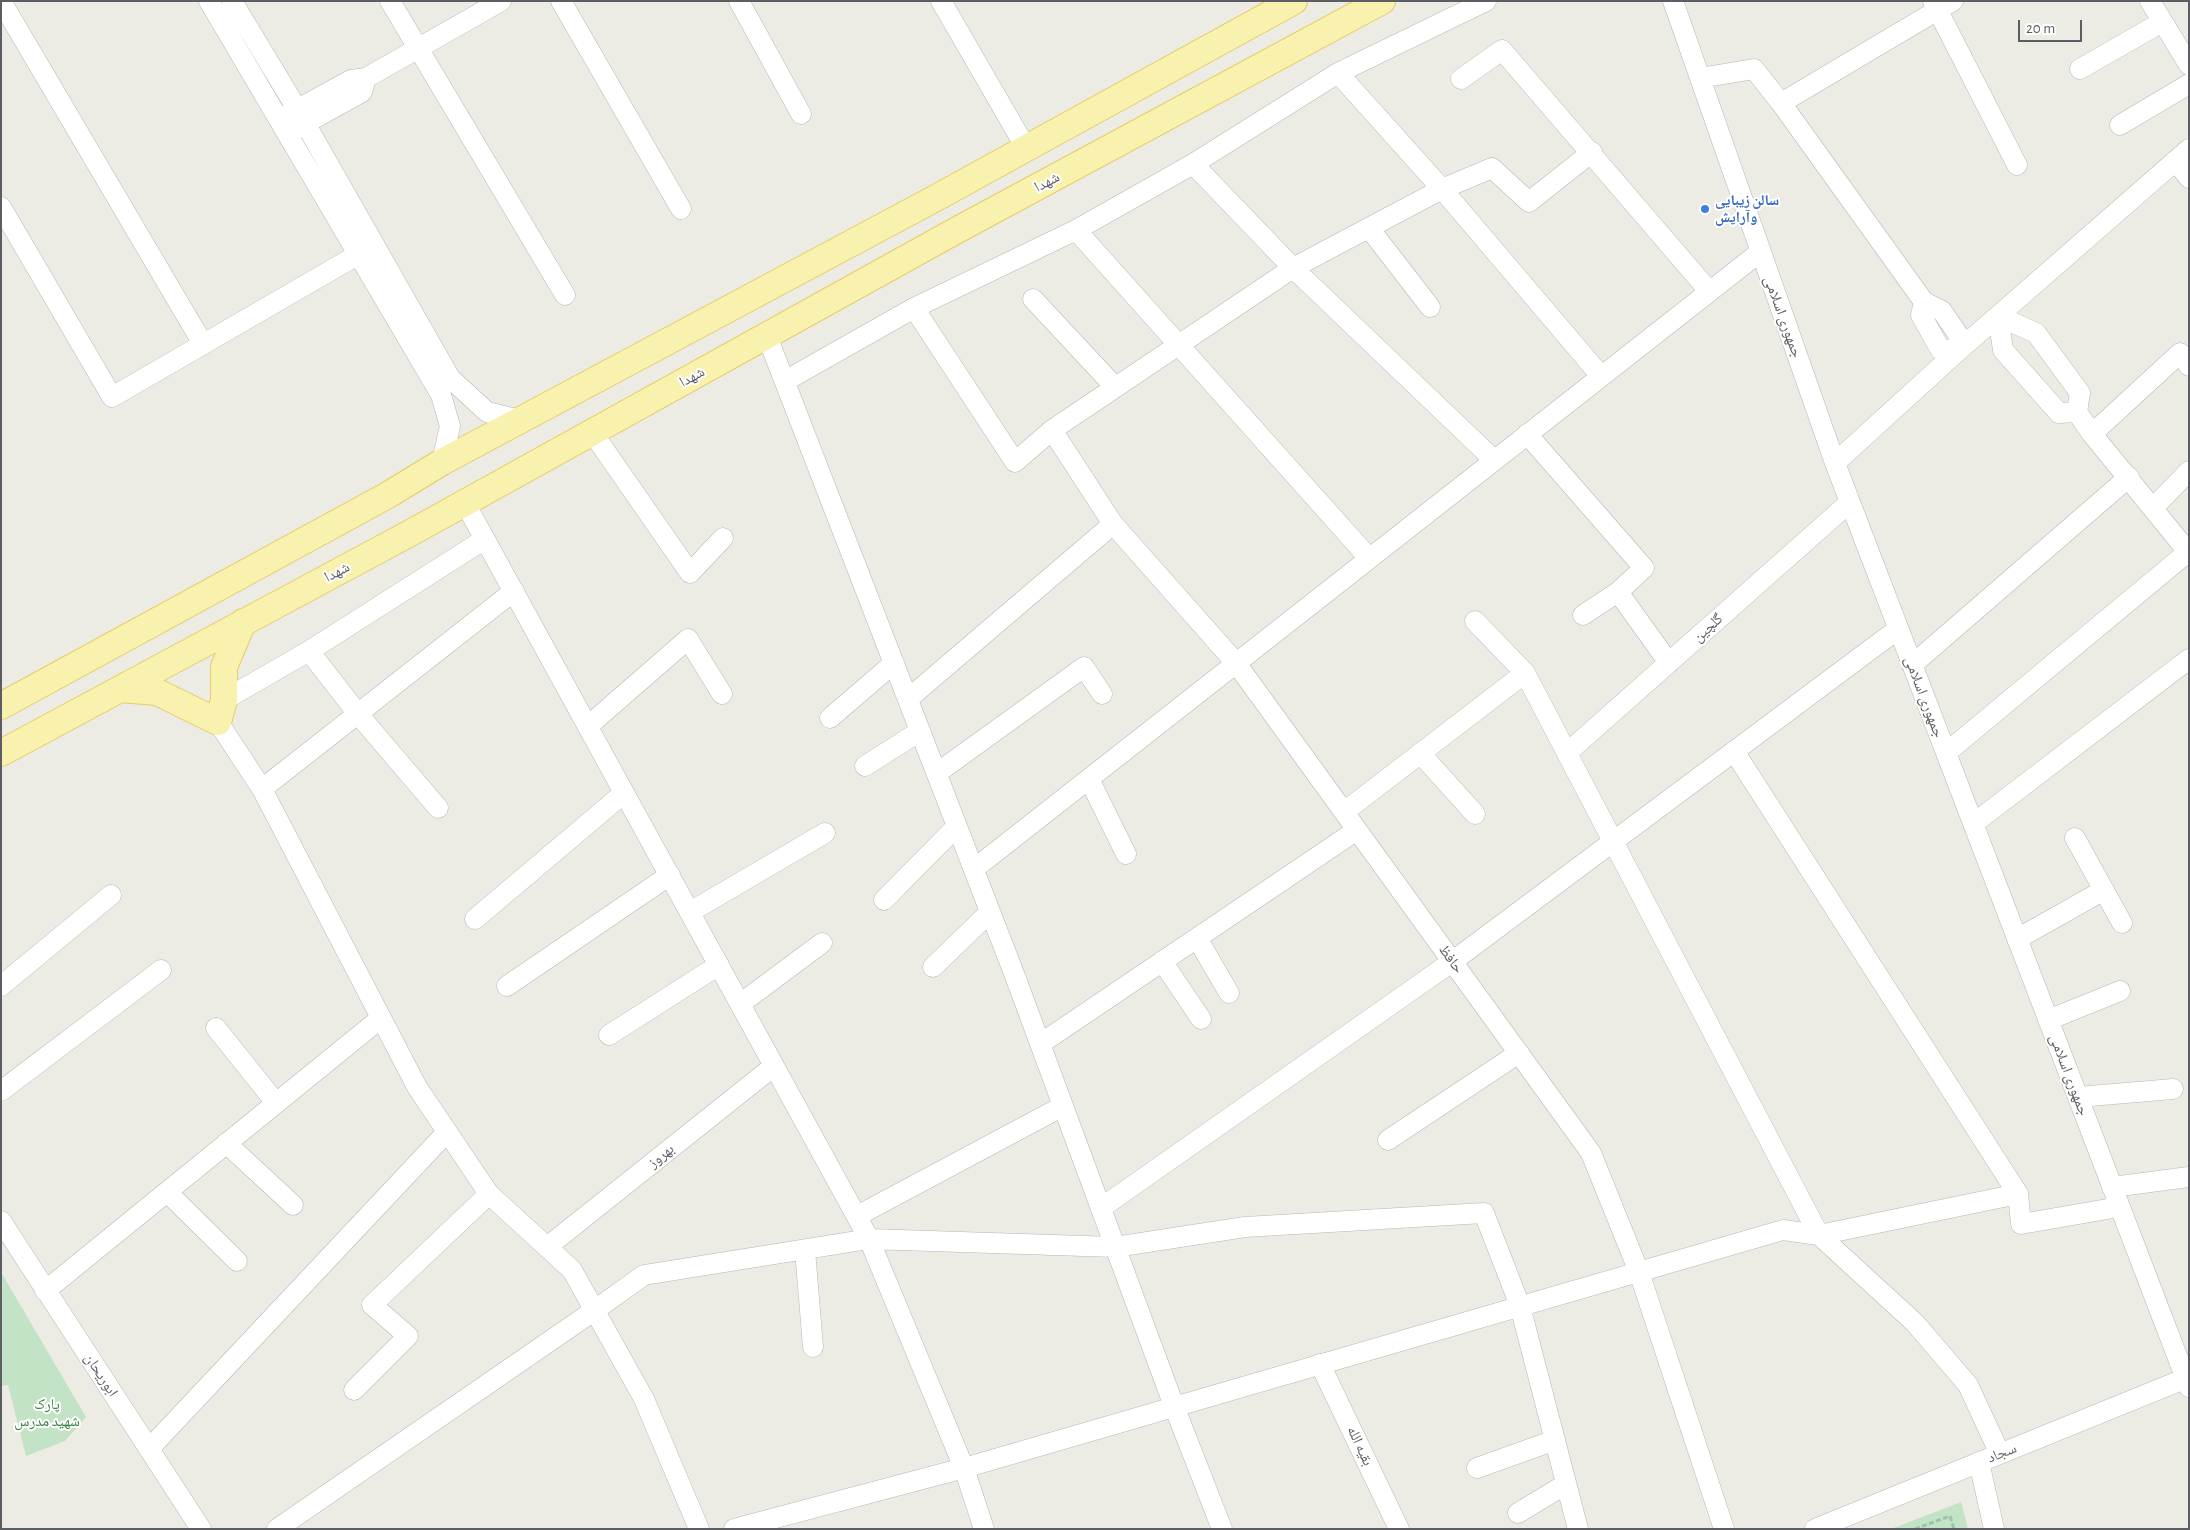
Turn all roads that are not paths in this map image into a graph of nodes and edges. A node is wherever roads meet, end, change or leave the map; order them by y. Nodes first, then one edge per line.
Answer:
1 (1, 1) edge
2 (208, 1) edge
3 (232, 1) edge
4 (390, 1) edge
5 (501, 1) edge
6 (561, 1) edge
7 (739, 1) edge
8 (941, 1) edge
9 (1294, 1) edge
10 (1382, 1) edge
11 (1486, 1) edge
12 (1673, 1) edge
13 (2150, 1) edge
14 (1941, 4) edge
15 (2162, 22) junction
16 (418, 49) junction
17 (2189, 64) edge
18 (2080, 70) dead end
19 (1338, 72) junction
20 (1700, 78) junction
21 (1461, 79) dead end
22 (2189, 84) edge
23 (1142, 85) junction
24 (1781, 103) junction
25 (801, 114) dead end
26 (302, 117) junction
27 (1162, 120) junction
28 (2120, 125) dead end
29 (283, 127) junction
30 (1026, 148) junction
31 (1592, 152) junction
32 (2182, 155) edge
33 (1193, 164) junction
34 (2017, 165) dead end
35 (2189, 178) edge
36 (1442, 189) junction
37 (1, 207) edge
38 (681, 209) dead end
39 (1369, 228) junction
40 (1076, 230) junction
41 (1760, 252) junction
42 (359, 254) junction
43 (377, 268) junction
44 (1293, 268) junction
45 (1709, 291) junction
46 (566, 295) dead end
47 (1033, 299) dead end
48 (1430, 307) dead end
49 (914, 308) junction
50 (1998, 316) junction
51 (767, 336) junction
52 (202, 344) junction
53 (1179, 344) junction
54 (1959, 350) junction
55 (2189, 366) edge
56 (1601, 376) junction
57 (785, 381) junction
58 (1115, 387) junction
59 (2077, 412) junction
60 (520, 420) junction
61 (1052, 430) junction
62 (592, 432) junction
63 (1528, 434) junction
64 (2092, 434) junction
65 (1494, 460) junction
66 (442, 462) junction
67 (1835, 463) junction
68 (2189, 470) edge
69 (2129, 477) junction
70 (1850, 502) junction
71 (465, 503) junction
72 (2153, 508) junction
73 (1114, 524) junction
74 (485, 538) junction
75 (723, 538) dead end
76 (2188, 552) edge
77 (1369, 558) junction
78 (514, 591) junction
79 (1618, 592) junction
80 (1583, 615) dead end
81 (1475, 621) dead end
82 (243, 622) junction
83 (1898, 628) junction
84 (309, 651) junction
85 (2189, 659) edge
86 (894, 663) junction
87 (1236, 663) junction
88 (1669, 663) junction
89 (1912, 665) junction
90 (1525, 673) junction
91 (120, 689) junction
92 (722, 694) dead end
93 (1102, 694) dead end
94 (908, 699) junction
95 (1, 706) edge
96 (221, 711) junction
97 (358, 714) junction
98 (830, 718) dead end
99 (588, 726) junction
100 (920, 731) junction
101 (1734, 751) junction
102 (1, 753) edge
103 (1420, 753) junction
104 (1946, 753) junction
105 (1567, 754) junction
106 (865, 766) dead end
107 (937, 773) junction
108 (1089, 779) junction
109 (262, 789) junction
110 (624, 793) junction
111 (438, 808) dead end
112 (1344, 812) junction
113 (1475, 814) dead end
114 (1973, 824) junction
115 (957, 826) junction
116 (1357, 830) junction
117 (825, 833) dead end
118 (2075, 838) dead end
119 (1612, 842) junction
120 (1126, 854) dead end
121 (974, 869) junction
122 (670, 875) junction
123 (2104, 890) junction
124 (112, 895) dead end
125 (884, 900) dead end
126 (690, 912) junction
127 (990, 912) junction
128 (475, 918) dead end
129 (2122, 923) dead end
130 (1197, 938) junction
131 (2017, 939) junction
132 (822, 943) dead end
133 (1162, 961) junction
134 (1453, 961) junction
135 (719, 966) junction
136 (933, 967) dead end
137 (162, 970) dead end
138 (1, 986) edge
139 (507, 986) dead end
140 (2120, 991) dead end
141 (1229, 993) dead end
142 (740, 1004) junction
143 (381, 1018) junction
144 (1201, 1019) dead end
145 (2048, 1020) junction
146 (216, 1028) dead end
147 (609, 1035) dead end
148 (1040, 1044) junction
149 (1519, 1053) junction
150 (774, 1066) junction
151 (2173, 1089) dead end
152 (1, 1091) edge
153 (2078, 1097) junction
154 (276, 1103) junction
155 (1064, 1106) junction
156 (447, 1132) junction
157 (1388, 1140) dead end
158 (226, 1143) junction
159 (2189, 1177) edge
160 (2112, 1187) junction
161 (166, 1192) junction
162 (488, 1194) junction
163 (2018, 1194) junction
164 (293, 1205) dead end
165 (2120, 1207) junction
166 (1101, 1208) junction
167 (857, 1216) junction
168 (1, 1221) edge
169 (1819, 1235) junction
170 (869, 1239) junction
171 (547, 1247) junction
172 (1116, 1247) junction
173 (805, 1250) junction
174 (237, 1261) dead end
175 (1639, 1272) junction
176 (45, 1291) junction
177 (1520, 1306) junction
178 (595, 1310) junction
179 (813, 1348) dead end
180 (1320, 1364) junction
181 (2188, 1381) edge
182 (354, 1390) dead end
183 (1174, 1406) junction
184 (1555, 1440) junction
185 (149, 1449) junction
186 (2000, 1454) junction
187 (1979, 1462) junction
188 (964, 1468) junction
189 (1477, 1468) dead end
190 (1566, 1484) junction
191 (1518, 1513) dead end
192 (1577, 1528) edge
193 (201, 1529) edge
194 (277, 1529) edge
195 (699, 1529) edge
196 (734, 1529) edge
197 (984, 1529) edge
198 (1222, 1529) edge
199 (1399, 1529) edge
200 (1724, 1529) edge
201 (1815, 1529) edge
202 (1994, 1529) edge

1 - 52 street
2 - 29 street
3 - 26 street
4 - 16 street
5 - 16 street
6 - 38 street
7 - 25 street
8 - 30 street
9 - 23 main road
10 - 27 main road, شهدا
11 - 19 street
12 - 20 street, جمهوری اسلامی
13 - 15 street
14 - 24 street
14 - 34 street
15 - 17 street
15 - 18 street
16 - 26 street
16 - 46 street
19 - 33 street
19 - 36 street
20 - 24 street
20 - 41 street, جمهوری اسلامی
21 - 31 street
22 - 28 street
23 - 27 main road
23 - 30 main road
24 - 54 street
26 - 29 street
26 - 43 street
27 - 51 main road, شهدا
29 - 42 street
30 - 60 main road
31 - 36 street
31 - 45 street
32 - 35 street
32 - 50 street
33 - 40 street
33 - 44 street
36 - 39 street
36 - 56 street
37 - 52 street
39 - 44 street
39 - 48 street
40 - 49 street
40 - 53 street
41 - 45 street
41 - 67 street, جمهوری اسلامی
42 - 43 street
42 - 52 street
43 - 60 street
43 - 66 street
44 - 53 street
44 - 65 street
45 - 56 street
47 - 58 street
49 - 57 street
49 - 61 street
50 - 54 street
50 - 59 street
50 - 59 street
51 - 57 street
51 - 62 main road, شهدا
53 - 58 street
53 - 77 street
54 - 67 street
55 - 64 street
56 - 63 street
57 - 86 street
58 - 61 street
59 - 64 street
60 - 66 main road
61 - 73 street, حافظ
62 - 71 main road, شهدا
62 - 75 street
63 - 65 street
63 - 79 street
64 - 69 street
65 - 77 street
66 - 95 main road
67 - 70 street, جمهوری اسلامی
68 - 72 street
69 - 72 street
69 - 89 street
70 - 83 street, جمهوری اسلامی
70 - 88 street, گلچین
71 - 74 street
71 - 82 main road, شهدا
72 - 76 street
73 - 87 street, حافظ
73 - 94 street
74 - 78 street
74 - 84 street
76 - 104 street
77 - 87 street
78 - 97 street
78 - 99 street
79 - 80 street
79 - 88 street
81 - 90 street
82 - 91 main road, شهدا
82 - 96 main road
83 - 89 street, جمهوری اسلامی
83 - 101 street
84 - 96 street
84 - 97 street
85 - 114 street
86 - 94 street
86 - 98 street
87 - 108 street
87 - 112 street, حافظ
88 - 105 street, گلچین
89 - 104 street, جمهوری اسلامی
90 - 103 street
90 - 105 street
91 - 96 main road
91 - 102 main road, شهدا
92 - 99 street
93 - 107 street
94 - 100 street
96 - 109 street
97 - 109 street
97 - 111 street
99 - 110 street
100 - 106 street
100 - 107 street
101 - 119 street
101 - 163 street
103 - 112 street
103 - 113 street
104 - 114 street, جمهوری اسلامی
105 - 119 street
107 - 115 street
108 - 120 street
108 - 121 street
109 - 143 street
110 - 122 street
110 - 128 street
112 - 116 street, حافظ
114 - 131 street, جمهوری اسلامی
115 - 121 street
115 - 125 street
116 - 130 street
116 - 134 street, حافظ
117 - 126 street
118 - 123 street
119 - 134 street
119 - 169 street
121 - 127 street
122 - 126 street
122 - 139 street
123 - 129 street
123 - 131 street
124 - 138 street
126 - 135 street
127 - 136 street
127 - 148 street
130 - 133 street
130 - 141 street
131 - 145 street, جمهوری اسلامی
132 - 142 street
133 - 144 street
133 - 148 street
134 - 149 street, حافظ
134 - 166 street
135 - 142 street
135 - 147 street
137 - 152 street
140 - 145 street
142 - 150 street
143 - 154 street
143 - 156 street
145 - 153 street, جمهوری اسلامی
146 - 154 street
148 - 155 street
149 - 157 street
149 - 175 street, حافظ
150 - 167 street
150 - 171 street, بهروز
151 - 153 street
153 - 160 street, جمهوری اسلامی
154 - 158 street
155 - 166 street
155 - 167 street
156 - 162 street
156 - 185 street
158 - 161 street
158 - 164 street
159 - 160 street
160 - 165 street, جمهوری اسلامی
161 - 174 street
161 - 176 street
162 - 171 street
162 - 182 street
163 - 165 street
163 - 169 street
165 - 181 street, جمهوری اسلامی
166 - 172 street
167 - 170 street
168 - 176 street, ابوریحان
169 - 175 street
169 - 186 street
170 - 172 street
170 - 173 street
170 - 188 street
171 - 178 street
172 - 177 street
172 - 183 street
173 - 178 street
173 - 179 street
175 - 177 street
175 - 200 street, حافظ
176 - 185 street, ابوریحان
177 - 180 street
177 - 184 street
178 - 194 street
178 - 195 street
180 - 183 street
180 - 199 street, بقیه الله
181 - 186 street, سجاد
183 - 188 street
183 - 198 street
184 - 189 street
184 - 190 street
185 - 193 street, ابوریحان
186 - 187 street, سجاد
187 - 201 street, سجاد
187 - 202 street
188 - 196 street
188 - 197 street
190 - 191 street
190 - 192 street

